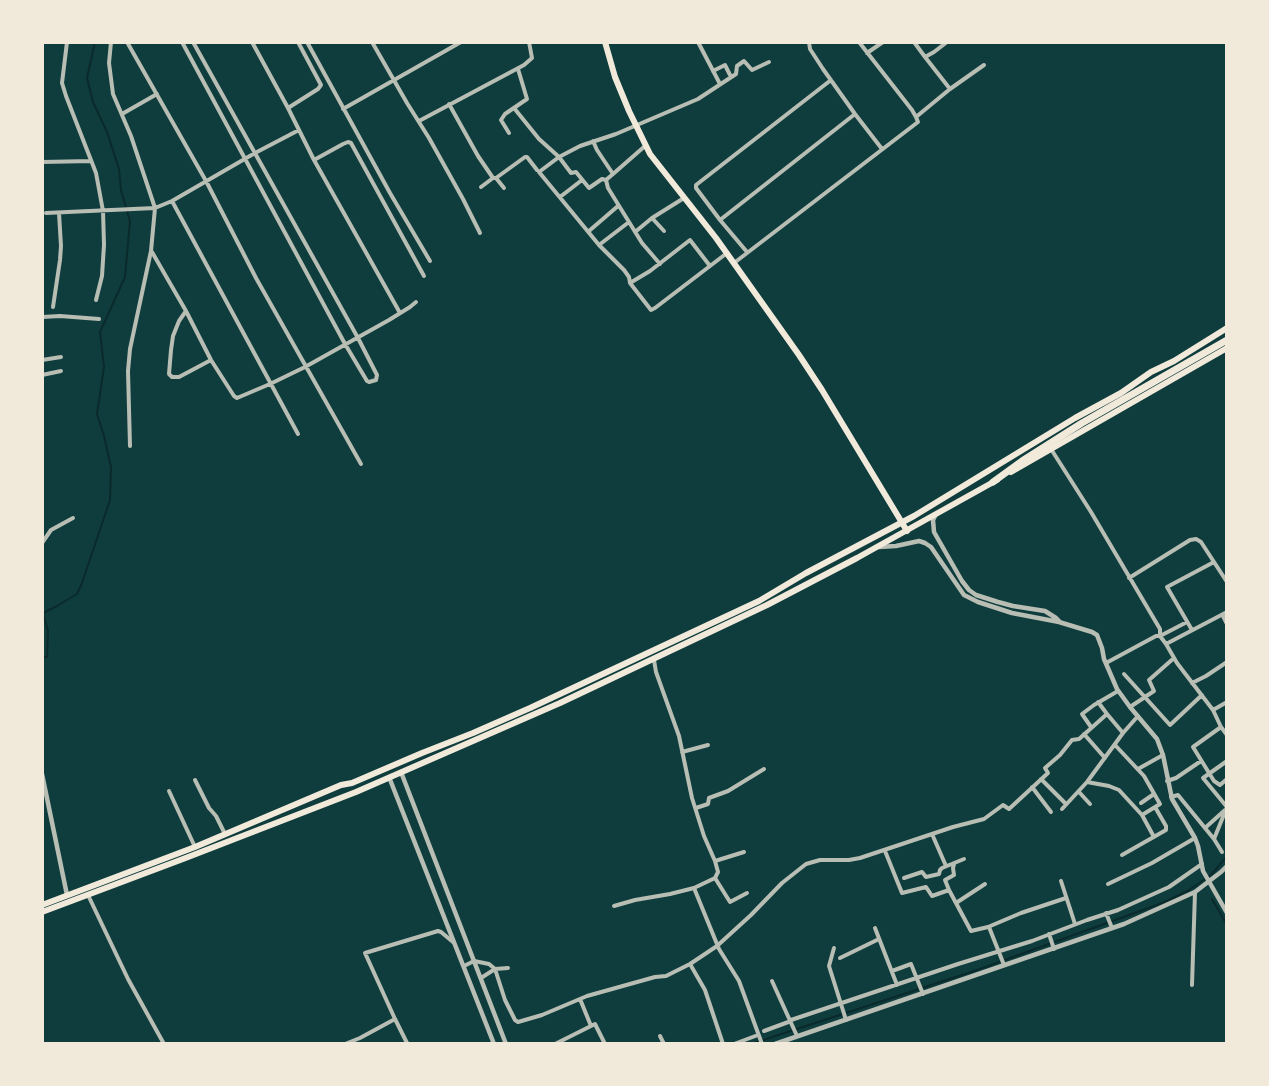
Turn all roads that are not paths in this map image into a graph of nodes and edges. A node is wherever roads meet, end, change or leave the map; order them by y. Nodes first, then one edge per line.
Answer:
1 (67, 42) edge
2 (111, 42) edge
3 (127, 42) edge
4 (182, 42) edge
5 (193, 42) edge
6 (252, 42) edge
7 (298, 42) edge
8 (307, 42) edge
9 (372, 42) edge
10 (461, 42) edge
11 (529, 42) edge
12 (605, 42) edge
13 (698, 42) edge
14 (809, 42) edge
15 (859, 42) edge
16 (883, 42) edge
17 (914, 42) edge
18 (947, 42) edge
19 (867, 53) junction
20 (925, 57) junction
21 (769, 62) dead end
22 (984, 65) dead end
23 (518, 69) junction
24 (713, 71) junction
25 (731, 77) junction
26 (394, 80) junction
27 (831, 80) junction
28 (720, 84) junction
29 (950, 88) junction
30 (157, 93) junction
31 (449, 104) junction
32 (288, 108) junction
33 (514, 108) junction
34 (343, 109) junction
35 (855, 114) junction
36 (122, 115) junction
37 (916, 117) junction
38 (419, 121) junction
39 (635, 126) junction
40 (299, 130) junction
41 (509, 133) dead end
42 (593, 141) junction
43 (645, 147) junction
44 (882, 149) junction
45 (255, 153) junction
46 (559, 157) junction
47 (246, 159) junction
48 (314, 160) junction
49 (91, 161) junction
50 (42, 162) edge
51 (537, 170) dead end
52 (614, 174) junction
53 (495, 178) junction
54 (582, 180) junction
55 (606, 180) junction
56 (206, 181) junction
57 (481, 187) dead end
58 (504, 188) dead end
59 (560, 197) junction
60 (684, 197) junction
61 (172, 201) junction
62 (618, 206) junction
63 (155, 208) junction
64 (103, 211) junction
65 (46, 213) dead end
66 (59, 213) junction
67 (652, 218) junction
68 (720, 220) junction
69 (629, 222) junction
70 (589, 231) junction
71 (664, 231) dead end
72 (635, 232) junction
73 (480, 233) dead end
74 (599, 245) junction
75 (152, 251) junction
76 (747, 252) junction
77 (727, 253) junction
78 (430, 261) dead end
79 (734, 263) junction
80 (660, 264) junction
81 (710, 266) junction
82 (424, 276) dead end
83 (630, 283) junction
84 (96, 300) dead end
85 (416, 302) dead end
86 (52, 307) dead end
87 (186, 311) junction
88 (400, 313) junction
89 (42, 317) edge
90 (99, 319) dead end
91 (1227, 328) edge
92 (358, 338) junction
93 (1227, 340) edge
94 (345, 344) junction
95 (1227, 348) edge
96 (61, 357) dead end
97 (42, 360) edge
98 (211, 360) junction
99 (305, 366) junction
100 (61, 371) dead end
101 (42, 375) edge
102 (270, 384) junction
103 (298, 434) dead end
104 (130, 446) dead end
105 (1052, 449) junction
106 (361, 464) dead end
107 (993, 482) junction
108 (936, 514) junction
109 (73, 518) dead end
110 (902, 522) junction
111 (907, 531) junction
112 (42, 543) edge
113 (877, 547) junction
114 (1214, 562) junction
115 (1129, 578) junction
116 (1227, 582) edge
117 (969, 590) junction
118 (964, 595) junction
119 (761, 604) junction
120 (1225, 614) edge
121 (1059, 622) junction
122 (1187, 622) junction
123 (1227, 624) edge
124 (1192, 630) junction
125 (1160, 636) junction
126 (1166, 644) junction
127 (1174, 658) junction
128 (654, 660) junction
129 (1227, 662) edge
130 (1106, 663) junction
131 (1124, 674) dead end
132 (1192, 683) junction
133 (1118, 691) junction
134 (1202, 695) junction
135 (1144, 697) junction
136 (1098, 702) junction
137 (1227, 702) edge
138 (1130, 707) junction
139 (1213, 710) junction
140 (1107, 714) junction
141 (1138, 716) junction
142 (1091, 727) junction
143 (1221, 727) junction
144 (1123, 733) junction
145 (1084, 734) junction
146 (1227, 735) edge
147 (474, 736) junction
148 (708, 745) dead end
149 (1115, 745) junction
150 (682, 752) junction
151 (1163, 755) junction
152 (1105, 758) junction
153 (1201, 761) junction
154 (1227, 761) edge
155 (764, 769) dead end
156 (1138, 769) junction
157 (401, 772) junction
158 (42, 774) edge
159 (1209, 775) junction
160 (389, 777) junction
161 (1041, 779) junction
162 (1227, 779) edge
163 (195, 780) dead end
164 (1167, 781) junction
165 (1087, 783) junction
166 (1032, 787) junction
167 (169, 791) dead end
168 (1079, 792) junction
169 (1154, 794) junction
170 (1171, 797) junction
171 (1141, 803) dead end
172 (1066, 804) junction
173 (1090, 804) dead end
174 (1155, 807) junction
175 (696, 808) junction
176 (1227, 808) edge
177 (1062, 809) dead end
178 (1051, 812) dead end
179 (1142, 815) junction
180 (1205, 828) junction
181 (932, 834) junction
182 (226, 835) junction
183 (1154, 837) junction
184 (1195, 838) junction
185 (1214, 839) junction
186 (195, 847) junction
187 (885, 851) junction
188 (744, 852) dead end
189 (1222, 852) dead end
190 (1122, 855) dead end
191 (964, 859) dead end
192 (715, 861) junction
193 (955, 863) junction
194 (1202, 864) junction
195 (946, 866) junction
196 (1227, 866) edge
197 (715, 878) junction
198 (904, 878) dead end
199 (1061, 881) dead end
200 (1209, 882) junction
201 (985, 884) dead end
202 (1107, 884) dead end
203 (694, 888) junction
204 (949, 890) junction
205 (1195, 892) junction
206 (747, 893) dead end
207 (67, 895) junction
208 (88, 895) junction
209 (1066, 897) junction
210 (44, 902) edge
211 (956, 903) junction
212 (614, 906) dead end
213 (42, 912) edge
214 (1227, 913) edge
215 (1107, 914) junction
216 (1075, 924) junction
217 (1111, 926) junction
218 (989, 927) junction
219 (875, 928) dead end
220 (1050, 935) junction
221 (879, 939) junction
222 (455, 945) junction
223 (717, 946) junction
224 (1054, 947) junction
225 (834, 948) dead end
226 (999, 953) junction
227 (840, 958) dead end
228 (474, 960) junction
229 (1003, 963) junction
230 (690, 964) junction
231 (464, 966) junction
232 (508, 968) dead end
233 (495, 969) junction
234 (892, 971) junction
235 (481, 978) junction
236 (917, 978) junction
237 (772, 981) dead end
238 (897, 985) junction
239 (1192, 985) dead end
240 (922, 992) junction
241 (580, 999) junction
242 (841, 1004) junction
243 (845, 1017) junction
244 (395, 1019) junction
245 (791, 1021) junction
246 (591, 1026) junction
247 (764, 1030) dead end
248 (797, 1034) junction
249 (660, 1036) dead end
250 (759, 1036) junction
251 (407, 1043) edge
252 (164, 1044) edge
253 (345, 1044) edge
254 (494, 1044) edge
255 (506, 1044) edge
256 (555, 1044) edge
257 (605, 1044) edge
258 (664, 1044) edge
259 (723, 1044) edge
260 (734, 1044) edge
261 (762, 1044) edge
262 (775, 1044) edge

1 - 49 street
2 - 36 street
3 - 30 street
4 - 47 street
5 - 45 street
6 - 32 street
7 - 32 street
8 - 34 street
9 - 26 street
10 - 26 street
11 - 23 street
12 - 39 main road
13 - 24 street
14 - 27 street
15 - 19 street
16 - 19 street
17 - 20 street
18 - 20 street
19 - 37 street
20 - 29 street
21 - 25 street
22 - 29 street
23 - 31 street
23 - 33 street
24 - 25 street
24 - 28 street
25 - 28 street
26 - 34 street
26 - 38 street
27 - 35 street
27 - 68 street
28 - 39 street
29 - 37 street
30 - 36 street
30 - 56 street
31 - 38 street
31 - 53 street
32 - 40 street
33 - 41 street
33 - 46 street
34 - 78 street
35 - 44 street
35 - 68 street
36 - 63 street
37 - 44 street
38 - 73 street
39 - 42 street
39 - 43 main road
40 - 45 street
40 - 48 street
42 - 46 street
42 - 52 street
43 - 52 street
43 - 60 main road
44 - 76 street
45 - 47 street
45 - 92 street
46 - 54 street
46 - 59 street
47 - 56 street
47 - 94 street
48 - 82 street
48 - 88 street
49 - 50 street
49 - 64 street
51 - 53 street
52 - 55 street
53 - 57 street
53 - 58 street
54 - 55 street
54 - 59 street
55 - 62 street
56 - 61 street
56 - 99 street
59 - 70 street
60 - 67 street
60 - 77 main road
61 - 63 street
61 - 102 street
62 - 69 street
62 - 70 street
63 - 64 street
63 - 75 street
64 - 66 street
64 - 84 street
65 - 66 street
66 - 86 street
67 - 71 street
67 - 72 street
68 - 76 street
69 - 72 street
69 - 74 street
70 - 74 street
72 - 80 street
74 - 83 street
75 - 87 street
75 - 104 street
76 - 79 street
77 - 79 main road
77 - 81 street
79 - 110 main road
80 - 81 street
80 - 83 street
81 - 83 street
85 - 88 street
87 - 98 street
87 - 98 street
88 - 92 street
89 - 90 street
91 - 110 main road
92 - 94 street
92 - 94 street
93 - 107 highway
94 - 99 street
95 - 105 main road
96 - 97 street
98 - 102 street
99 - 102 street
99 - 106 street
100 - 101 street
102 - 103 street
105 - 107 main road
105 - 115 street
107 - 108 main road
108 - 111 main road
108 - 117 street
109 - 112 street
110 - 111 main road
110 - 119 main road
111 - 113 main road
113 - 118 street
113 - 119 main road
114 - 115 street
114 - 116 street
114 - 122 street
115 - 125 street
117 - 118 street
117 - 121 street
118 - 121 street
119 - 128 main road
119 - 147 main road
120 - 123 street
120 - 124 street
121 - 130 street
122 - 124 street
122 - 125 street
124 - 126 street
125 - 126 street
125 - 130 street
126 - 127 street
127 - 132 street
127 - 135 street
128 - 147 main road
128 - 150 street
129 - 132 street
130 - 133 street
131 - 135 street
132 - 134 street
133 - 136 street
133 - 138 street
134 - 135 street
134 - 139 street
135 - 138 street
136 - 140 street
136 - 142 street
137 - 139 street
138 - 141 street
139 - 143 street
140 - 142 street
140 - 144 street
141 - 144 street
141 - 151 street
142 - 145 street
143 - 146 street
143 - 153 street
144 - 149 street
145 - 152 street
145 - 161 street
147 - 157 main road
147 - 182 main road
148 - 150 street
149 - 152 street
149 - 156 street
150 - 175 street
151 - 156 street
151 - 164 street
152 - 165 street
153 - 159 street
153 - 164 street
154 - 159 street
155 - 175 street
156 - 169 street
157 - 160 main road
157 - 228 street
158 - 207 street
159 - 162 street
159 - 176 street
160 - 208 main road
160 - 222 street
161 - 166 street
161 - 172 street
163 - 182 street
164 - 170 street
165 - 168 street
165 - 179 street
166 - 178 street
166 - 181 street
167 - 186 street
168 - 172 street
168 - 173 street
169 - 171 street
169 - 174 street
170 - 180 street
170 - 184 street
172 - 177 street
174 - 179 street
174 - 183 street
175 - 192 street
176 - 180 street
176 - 185 street
179 - 183 street
180 - 185 street
181 - 187 street
181 - 195 street
182 - 186 main road
183 - 190 street
184 - 194 street
184 - 202 street
185 - 189 street
186 - 207 main road
187 - 204 street
187 - 223 street
188 - 192 street
191 - 193 street
192 - 197 street
193 - 195 street
193 - 204 street
194 - 200 street
194 - 215 street
195 - 198 street
196 - 200 street
197 - 203 street
197 - 206 street
199 - 209 street
200 - 205 street
200 - 214 street
201 - 211 street
203 - 212 street
203 - 223 street
204 - 211 street
205 - 217 street
205 - 239 street
207 - 210 main road
208 - 213 main road
208 - 252 street
209 - 216 street
209 - 218 street
211 - 218 street
215 - 216 street
215 - 217 street
216 - 220 street
217 - 224 street
218 - 226 street
219 - 221 street
220 - 224 street
220 - 226 street
221 - 227 street
221 - 234 street
222 - 231 street
222 - 244 street
223 - 230 street
223 - 250 street
224 - 229 street
225 - 242 street
226 - 229 street
226 - 236 street
228 - 231 street
228 - 233 street
228 - 235 street
229 - 240 street
230 - 241 street
230 - 259 street
231 - 254 street
232 - 233 street
233 - 235 street
233 - 241 street
234 - 236 street
234 - 238 street
235 - 255 street
236 - 238 street
236 - 240 street
237 - 245 street
238 - 242 street
240 - 243 street
241 - 246 street
242 - 243 street
242 - 245 street
243 - 248 street
244 - 251 street
244 - 253 street
245 - 247 street
245 - 248 street
246 - 256 street
246 - 257 street
248 - 262 street
249 - 258 street
250 - 260 street
250 - 261 street

